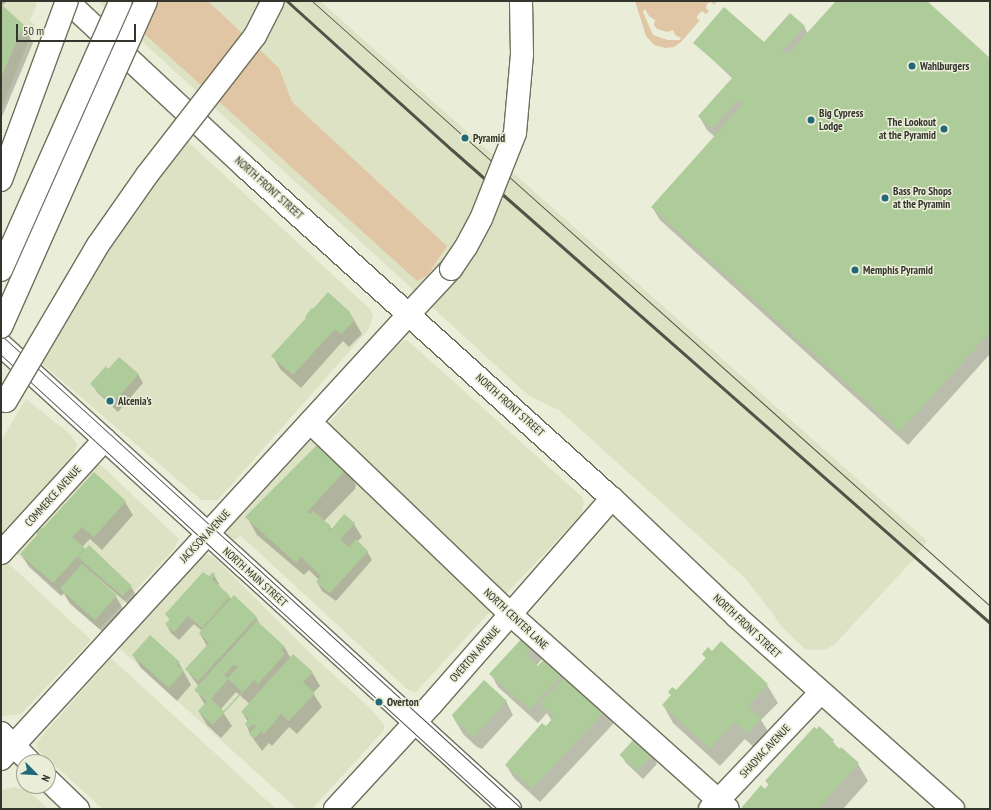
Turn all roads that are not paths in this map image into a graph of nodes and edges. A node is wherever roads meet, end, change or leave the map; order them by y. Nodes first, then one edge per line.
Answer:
1 (67, 1) edge
2 (121, 1) edge
3 (146, 1) edge
4 (273, 1) edge
5 (521, 1) edge
6 (1, 180) edge
7 (1, 270) edge
8 (409, 314) junction
9 (1, 327) edge
10 (1, 345) edge
11 (1, 408) edge
12 (310, 422) junction
13 (105, 439) junction
14 (612, 498) junction
15 (207, 534) junction
16 (1, 554) edge
17 (510, 614) junction
18 (820, 693) junction
19 (414, 722) junction
20 (5, 746) edge
21 (18, 754) edge
22 (56, 788) edge
23 (719, 806) edge
24 (78, 809) edge
25 (335, 809) edge
26 (510, 809) edge
27 (953, 809) edge

1 - 6 main road, bridge
1 - 8 main road, NORTH FRONT STREET
2 - 7 main road, bridge
3 - 9 main road, bridge
4 - 11 main road, bridge
5 - 8 main road, JACKSON AVENUE, bridge
8 - 12 main road, JACKSON AVENUE
8 - 14 main road, NORTH FRONT STREET
10 - 13 main road, NORTH MAIN STREET
12 - 15 main road, JACKSON AVENUE
12 - 17 main road, NORTH CENTER LANE
13 - 15 main road, NORTH MAIN STREET
13 - 16 main road, COMMERCE AVENUE
14 - 17 main road, OVERTON AVENUE
14 - 18 main road, NORTH FRONT STREET
15 - 19 main road, NORTH MAIN STREET
15 - 20 main road, JACKSON AVENUE
17 - 19 main road, OVERTON AVENUE
17 - 23 main road, NORTH CENTER LANE
18 - 23 main road, SHADYAC AVENUE
18 - 27 main road, NORTH FRONT STREET
19 - 25 main road, OVERTON AVENUE
19 - 26 main road, NORTH MAIN STREET
20 - 21 main road
22 - 24 main road

